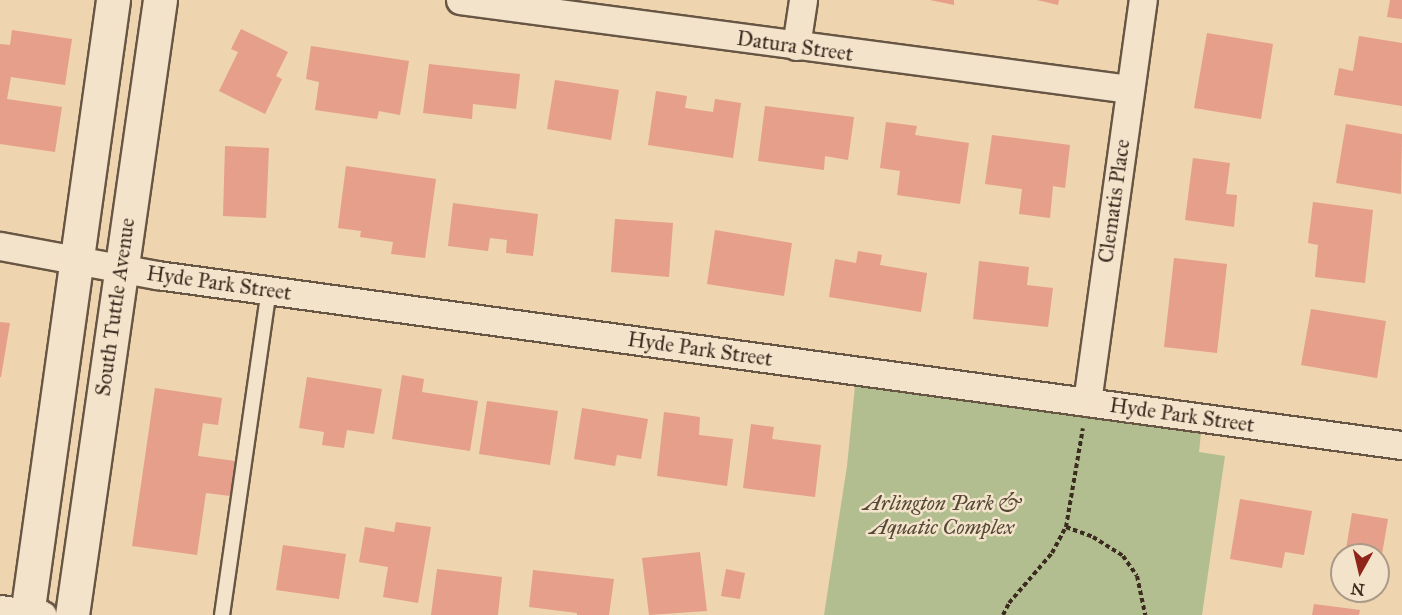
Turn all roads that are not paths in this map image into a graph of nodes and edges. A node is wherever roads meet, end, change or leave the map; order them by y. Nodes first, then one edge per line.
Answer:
1 (114, 0) edge
2 (160, 0) edge
3 (803, 0) edge
4 (1143, 0) edge
5 (477, 1) edge
6 (796, 46) junction
7 (1130, 89) junction
8 (0, 246) edge
9 (77, 260) junction
10 (120, 268) junction
11 (268, 290) junction
12 (1087, 402) junction
13 (1402, 445) edge
14 (24, 613) edge
15 (72, 615) edge
16 (222, 615) edge

1 - 9 main road
2 - 10 main road, South Tuttle Avenue
3 - 6 street
4 - 7 street, Clematis Place
5 - 6 street, Datura Street
6 - 7 street, Datura Street
7 - 12 street, Clematis Place
8 - 9 street, Hyde Park Street
9 - 10 street, Hyde Park Street
9 - 14 main road
10 - 11 street, Hyde Park Street
10 - 15 main road, South Tuttle Avenue
11 - 12 street, Hyde Park Street
11 - 16 lane
12 - 13 street, Hyde Park Street

